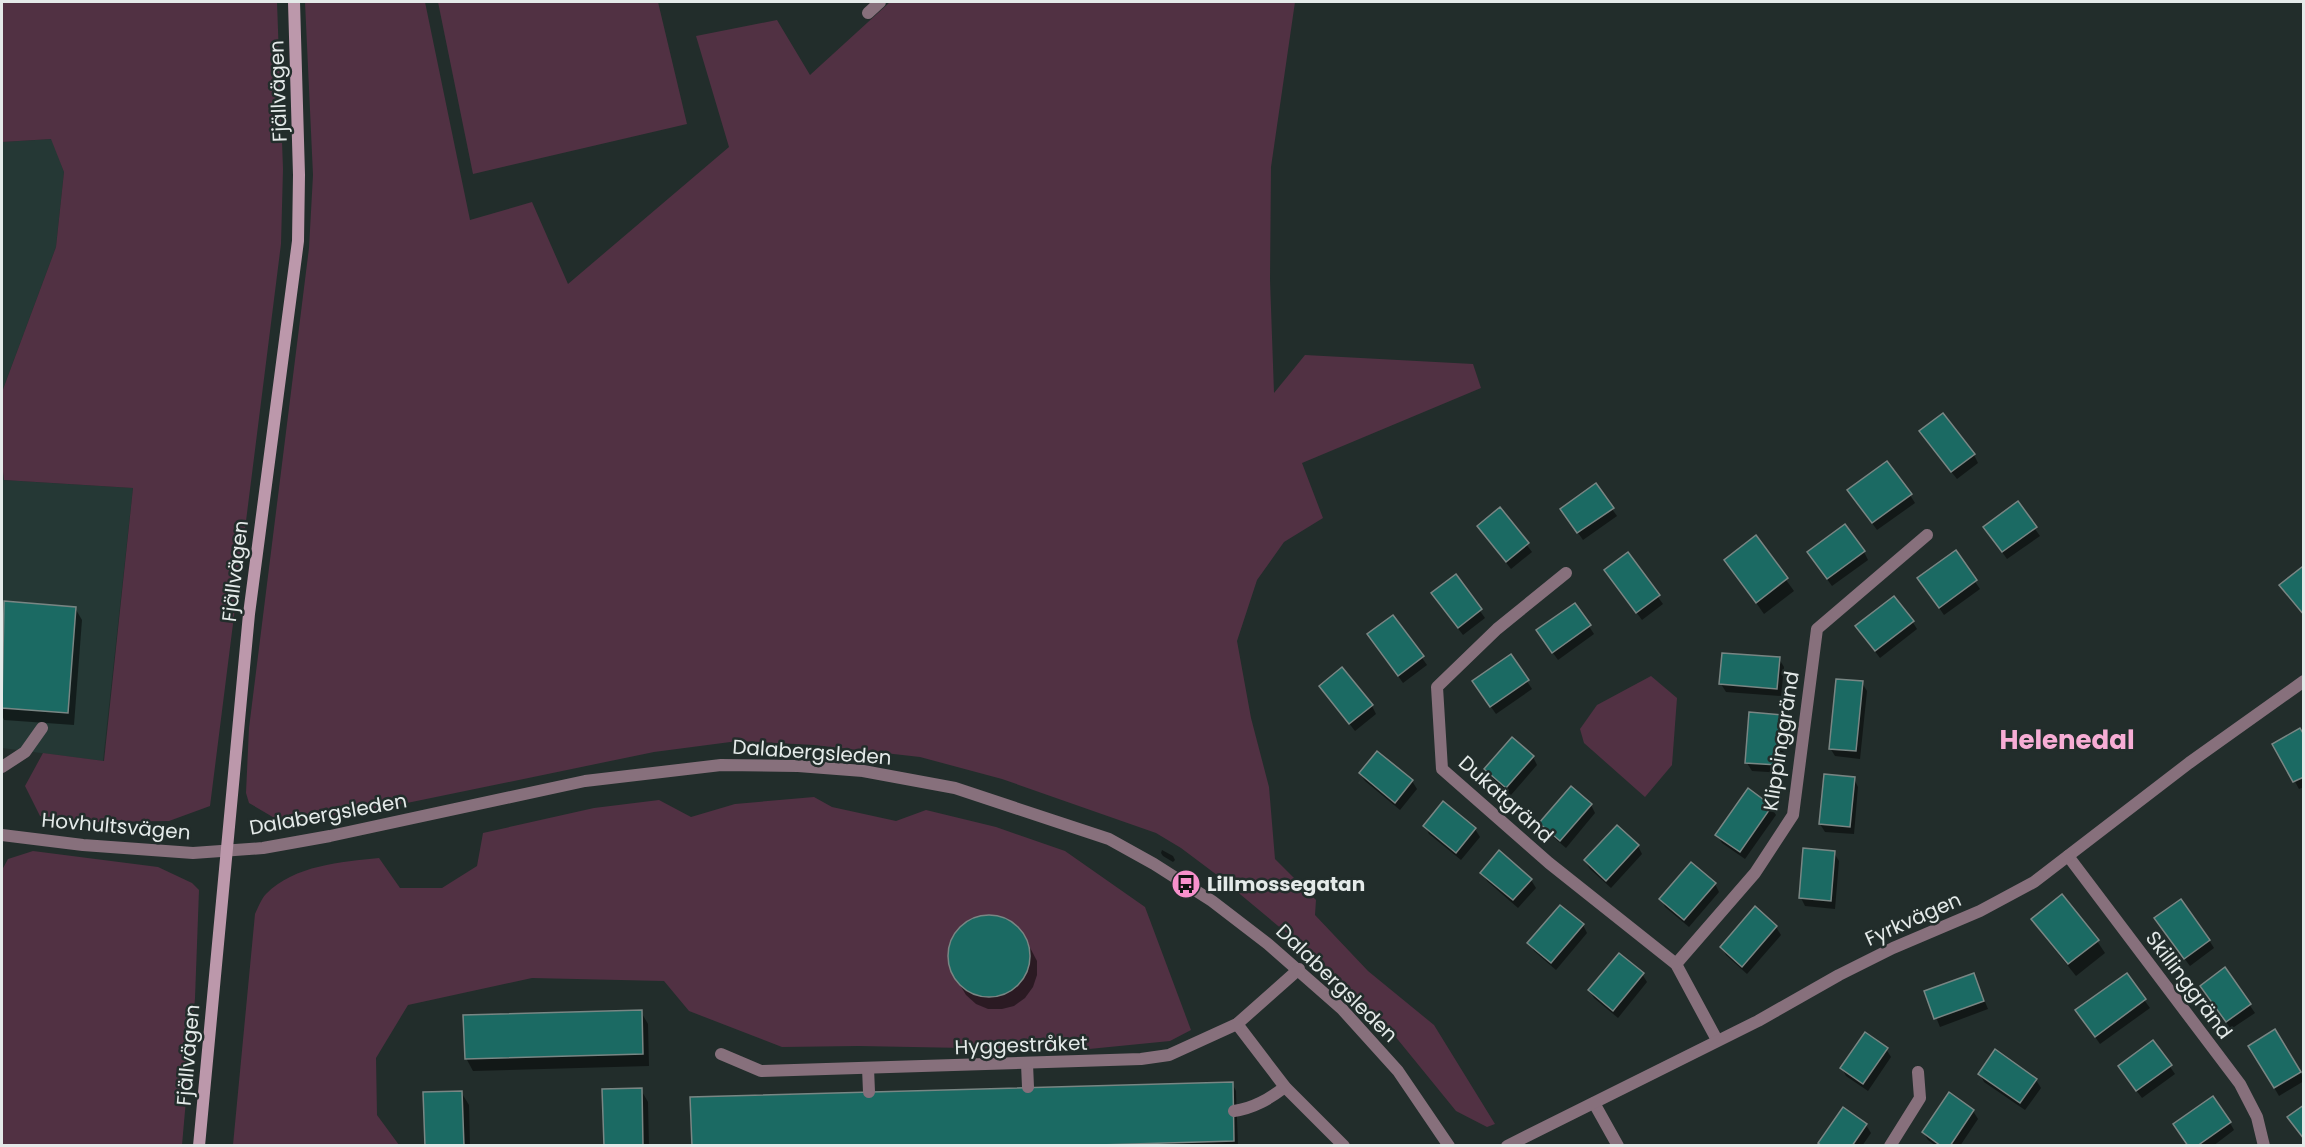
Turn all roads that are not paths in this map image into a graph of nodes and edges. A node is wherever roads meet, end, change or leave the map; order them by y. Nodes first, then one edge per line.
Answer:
1 (294, 2) edge
2 (880, 2) edge
3 (868, 13) dead end
4 (1927, 536) dead end
5 (1566, 573) dead end
6 (2303, 682) edge
7 (42, 728) dead end
8 (2, 767) edge
9 (2, 835) edge
10 (228, 851) junction
11 (2068, 856) junction
12 (1676, 964) junction
13 (1299, 969) junction
14 (1237, 1023) junction
15 (1717, 1040) junction
16 (721, 1054) dead end
17 (1027, 1064) junction
18 (868, 1068) junction
19 (1918, 1072) dead end
20 (1028, 1087) dead end
21 (1285, 1087) junction
22 (869, 1092) dead end
23 (1594, 1103) junction
24 (1234, 1111) dead end
25 (199, 1146) edge
26 (1344, 1146) edge
27 (1449, 1146) edge
28 (1507, 1146) edge
29 (1618, 1146) edge
30 (1890, 1146) edge
31 (2264, 1146) edge

1 - 10 street, Fjällvägen
2 - 3 street
4 - 12 street, Klippinggränd
5 - 12 street, Dukatgränd
6 - 11 street, Fyrkvägen
7 - 8 street
9 - 10 street, Hovhultsvägen
10 - 13 street, Dalabergsleden
10 - 25 street, Fjällvägen
11 - 15 street, Fyrkvägen
11 - 31 street, Skillinggränd
12 - 15 street, Dukatgränd
13 - 14 street, Hyggestråket
13 - 27 street, Dalabergsleden
14 - 17 street, Hyggestråket
14 - 21 street
15 - 23 street, Fyrkvägen
16 - 18 street, Hyggestråket
17 - 18 street, Hyggestråket
17 - 20 street
18 - 22 street
19 - 30 street
21 - 24 street
21 - 26 street
23 - 28 street, Fyrkvägen
23 - 29 street

